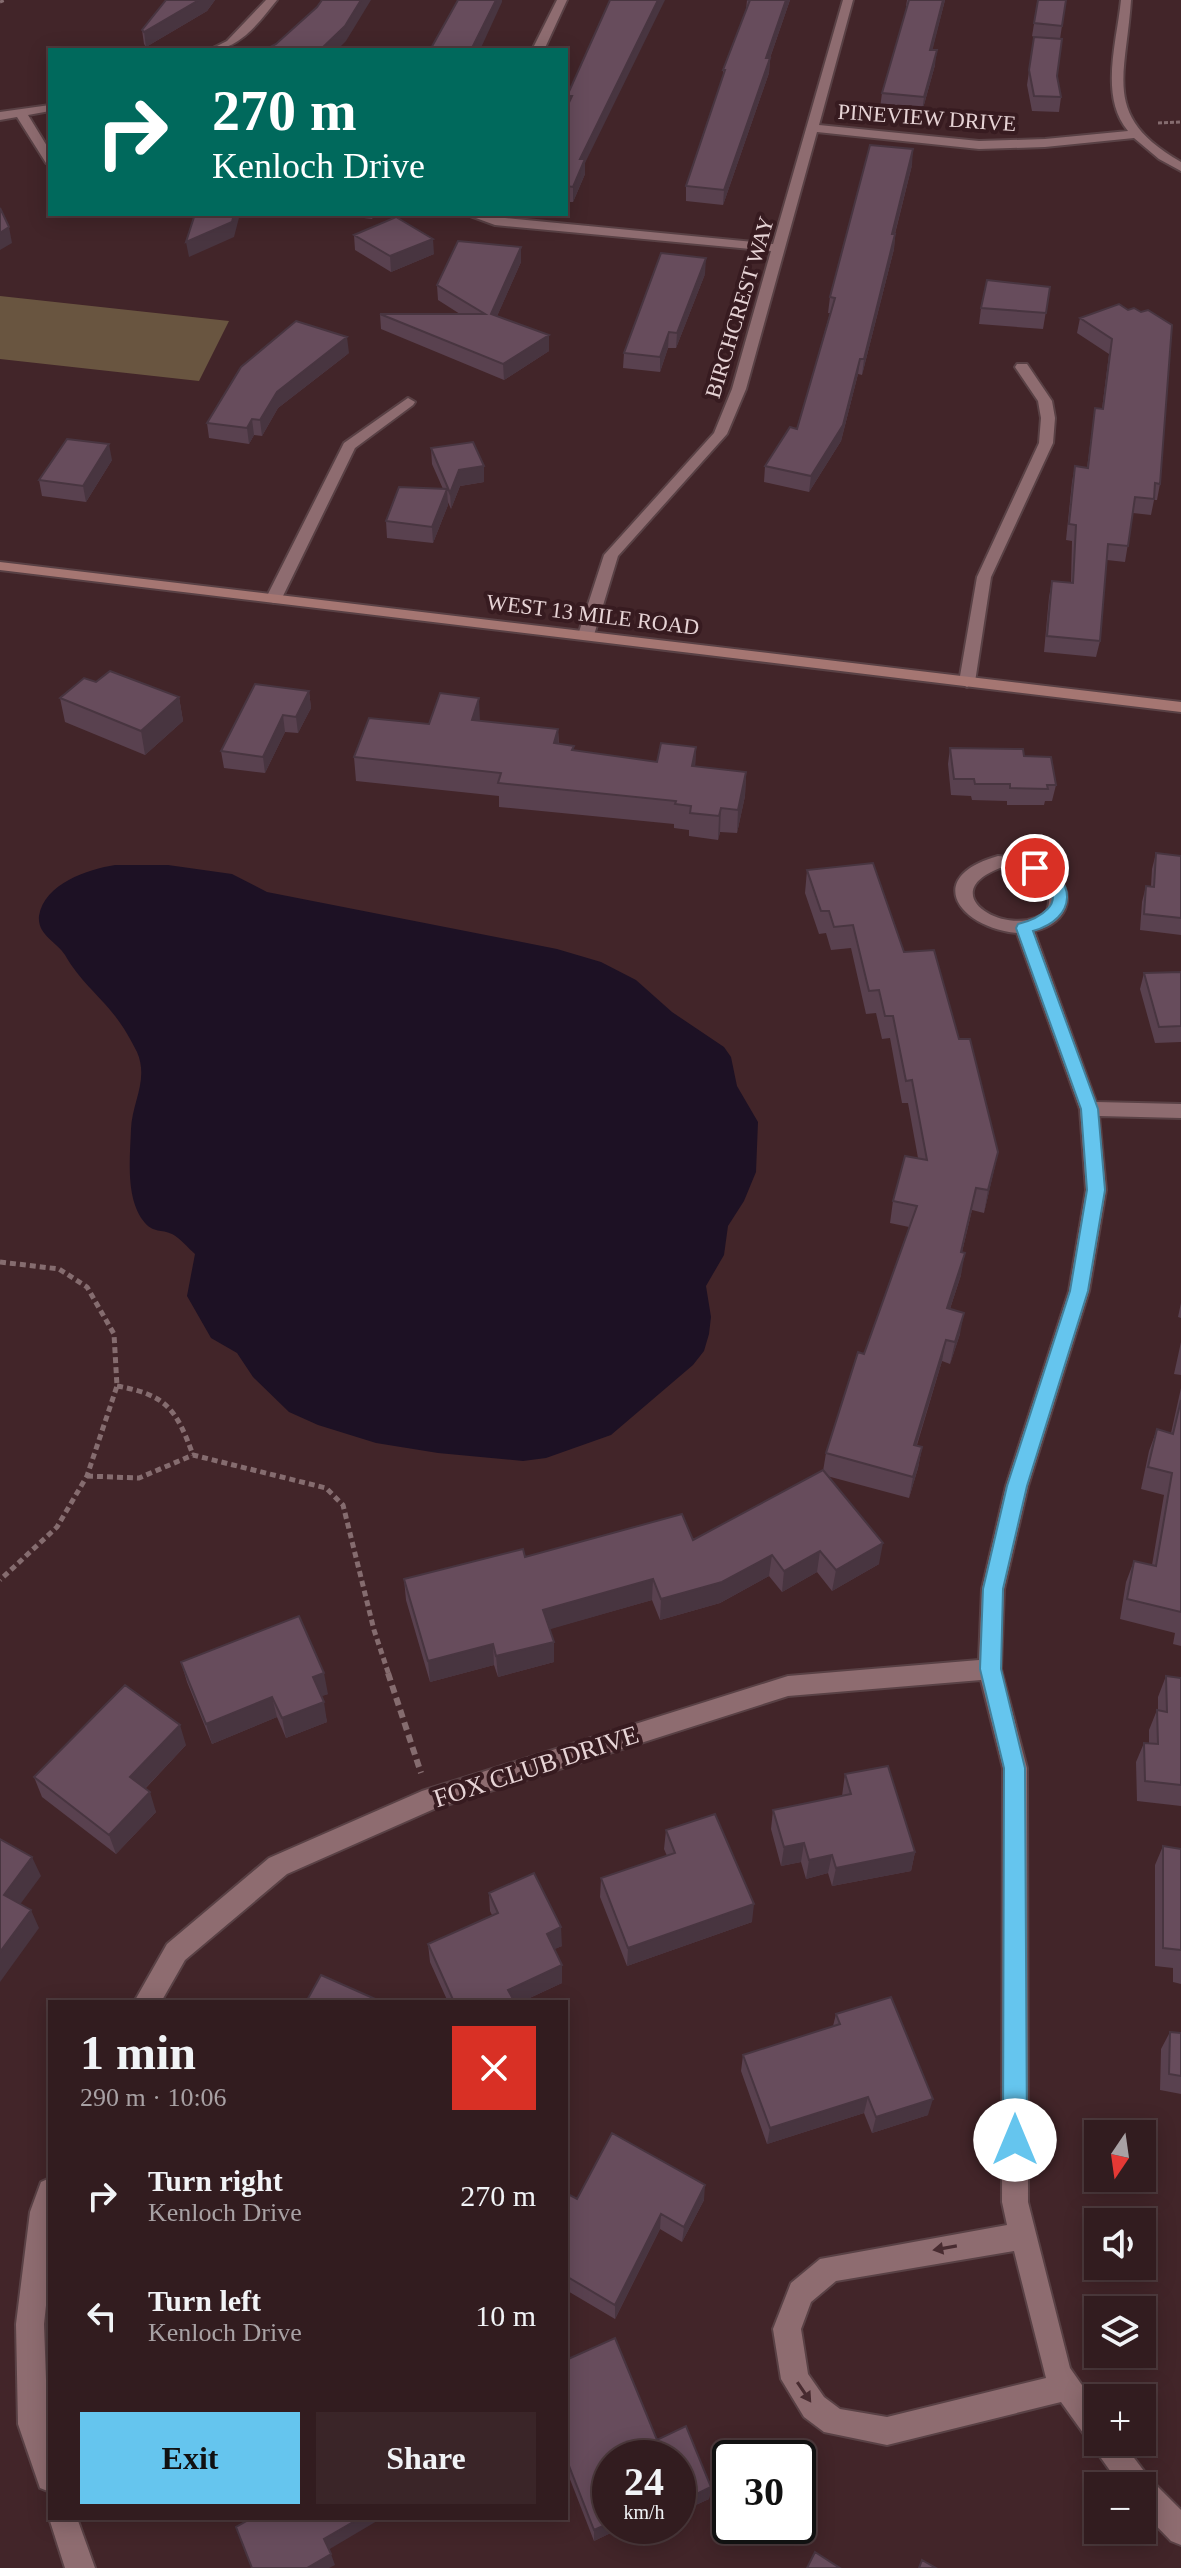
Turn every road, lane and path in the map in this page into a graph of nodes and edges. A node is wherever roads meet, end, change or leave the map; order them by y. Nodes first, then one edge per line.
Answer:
1 (5, 0) edge
2 (272, 0) edge
3 (562, 0) edge
4 (848, 0) edge
5 (1126, 0) edge
6 (0, 2) edge
7 (220, 48) edge
8 (539, 48) edge
9 (48, 108) edge
10 (21, 114) junction
11 (0, 116) edge
12 (812, 128) junction
13 (1136, 134) junction
14 (48, 157) edge
15 (1181, 167) edge
16 (478, 216) edge
17 (778, 248) junction
18 (1022, 367) dead end
19 (408, 402) dead end
20 (0, 566) edge
21 (274, 598) junction
22 (586, 635) junction
23 (967, 682) junction
24 (1181, 707) edge
25 (1024, 928) junction
26 (1089, 1109) junction
27 (1181, 1111) edge
28 (0, 1262) edge
29 (117, 1386) junction
30 (193, 1455) junction
31 (87, 1476) junction
32 (0, 1580) edge
33 (990, 1669) junction
34 (430, 1799) junction
35 (148, 2000) edge
36 (48, 2197) edge
37 (1022, 2236) junction
38 (1067, 2387) junction
39 (1084, 2412) edge
40 (1115, 2456) edge
41 (48, 2472) edge
42 (1127, 2472) edge
43 (1156, 2505) edge
44 (64, 2520) edge
45 (1181, 2531) edge
46 (80, 2568) edge

1 - 6 path
2 - 7 street
3 - 8 street
4 - 12 street, BIRCHCREST WAY
5 - 13 street
9 - 10 street
10 - 11 street
10 - 14 street
12 - 13 street, PINEVIEW DRIVE
12 - 17 street, BIRCHCREST WAY
13 - 15 street
16 - 17 street
17 - 22 street, BIRCHCREST WAY
18 - 23 street
19 - 21 street
20 - 21 street, WEST 13 MILE ROAD
21 - 22 street, WEST 13 MILE ROAD
22 - 23 street, WEST 13 MILE ROAD
23 - 24 street, WEST 13 MILE ROAD
25 - 25 street
25 - 26 street
26 - 27 street
26 - 33 street
28 - 29 path
29 - 30 path
29 - 31 path
30 - 31 path
30 - 34 path
31 - 32 path
33 - 34 street, FOX CLUB DRIVE
33 - 37 street
34 - 35 street, FOX CLUB DRIVE
36 - 41 street
37 - 38 street
37 -> 38 street
38 - 39 street
40 - 42 street
43 - 45 street
44 - 46 street

